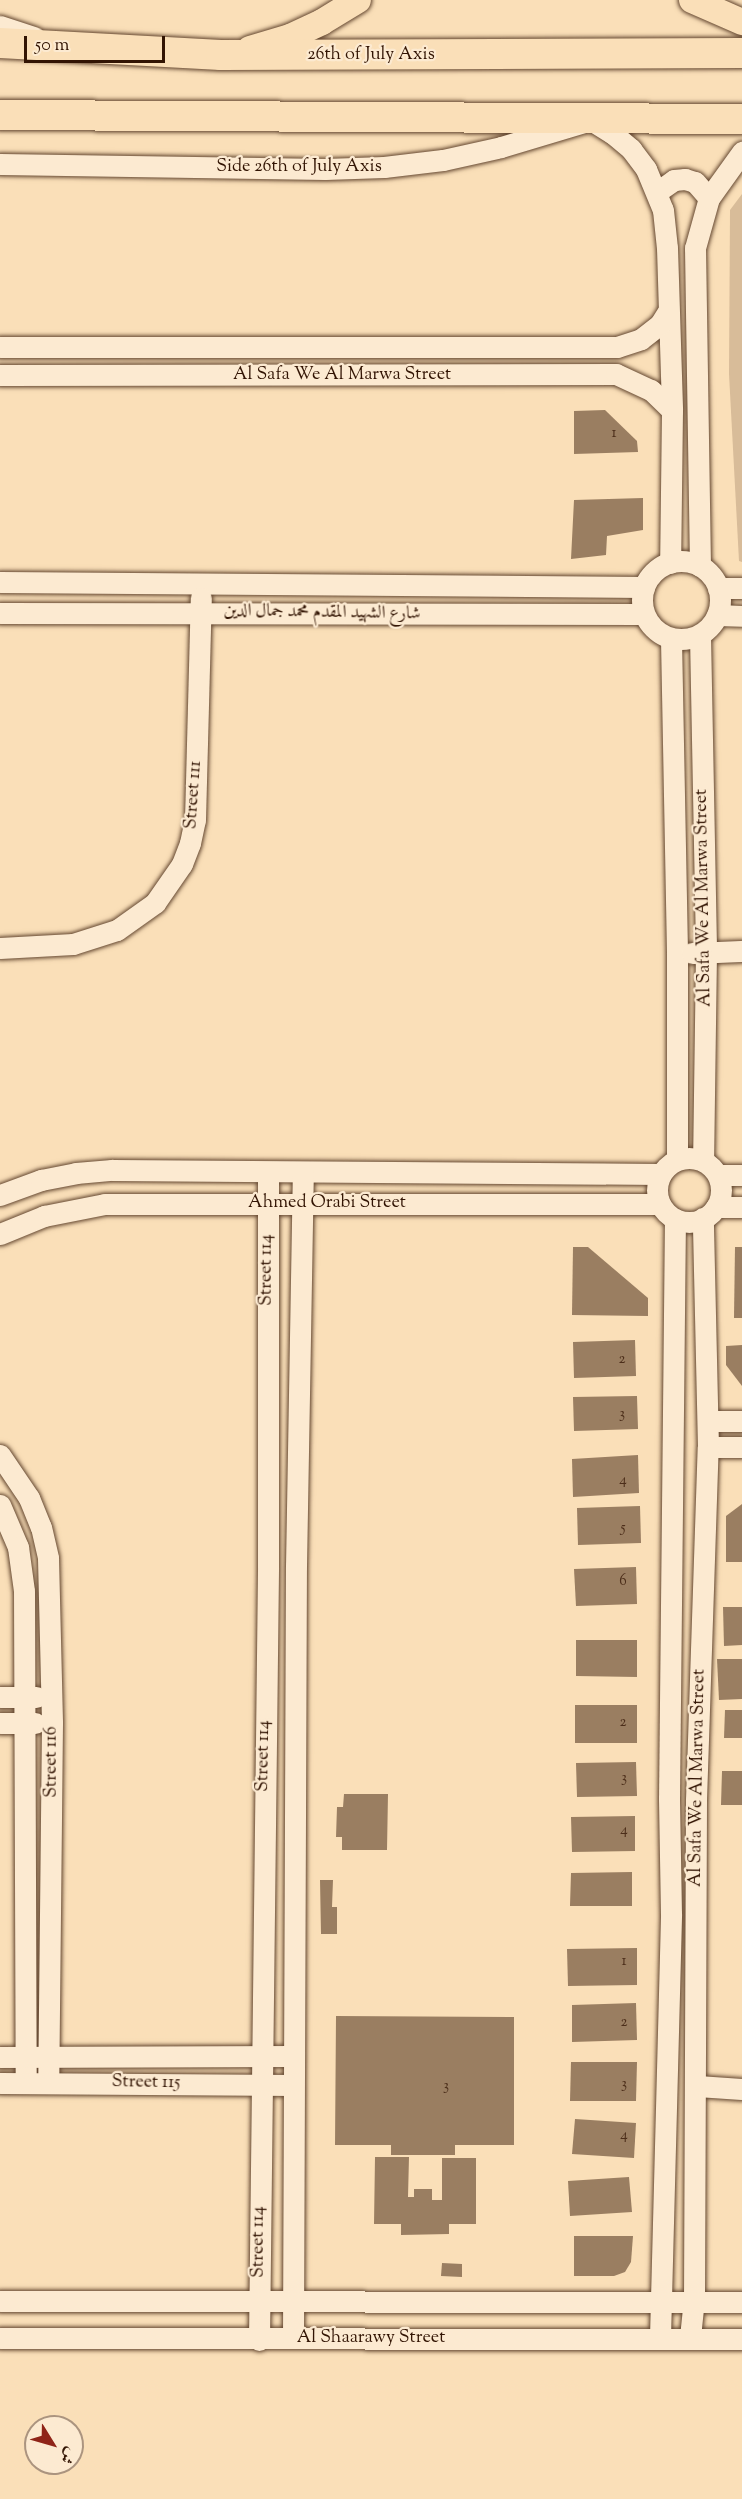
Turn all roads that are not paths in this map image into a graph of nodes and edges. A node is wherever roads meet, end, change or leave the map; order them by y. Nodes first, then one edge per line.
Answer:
1 (358, 0) edge
2 (692, 0) edge
3 (742, 22) edge
4 (0, 26) edge
5 (0, 43) edge
6 (58, 45) junction
7 (742, 53) edge
8 (221, 56) junction
9 (0, 116) edge
10 (742, 119) edge
11 (591, 120) junction
12 (742, 152) edge
13 (0, 164) edge
14 (657, 192) junction
15 (709, 198) junction
16 (667, 313) junction
17 (617, 346) junction
18 (0, 347) edge
19 (616, 374) junction
20 (0, 375) edge
21 (672, 410) junction
22 (670, 562) junction
23 (700, 566) junction
24 (0, 582) edge
25 (202, 583) junction
26 (644, 587) junction
27 (718, 588) junction
28 (742, 588) edge
29 (201, 612) junction
30 (0, 613) edge
31 (644, 614) junction
32 (717, 615) junction
33 (742, 616) edge
34 (700, 635) junction
35 (671, 639) junction
36 (0, 948) edge
37 (742, 951) edge
38 (706, 952) junction
39 (677, 953) junction
40 (677, 1160) junction
41 (711, 1168) junction
42 (268, 1173) junction
43 (303, 1173) junction
44 (661, 1174) junction
45 (742, 1175) edge
46 (0, 1195) edge
47 (303, 1202) junction
48 (267, 1203) junction
49 (660, 1204) junction
50 (742, 1207) edge
51 (710, 1213) junction
52 (675, 1219) junction
53 (0, 1234) edge
54 (709, 1421) junction
55 (742, 1421) edge
56 (708, 1447) junction
57 (742, 1447) edge
58 (0, 1455) edge
59 (0, 1505) edge
60 (297, 1566) junction
61 (267, 1567) junction
62 (51, 1696) junction
63 (0, 1697) edge
64 (24, 1697) junction
65 (0, 1723) edge
66 (24, 1723) junction
67 (52, 1723) junction
68 (669, 1799) junction
69 (696, 1800) junction
70 (261, 2056) junction
71 (293, 2056) junction
72 (0, 2057) edge
73 (26, 2057) junction
74 (49, 2058) junction
75 (48, 2082) junction
76 (0, 2083) edge
77 (26, 2083) junction
78 (261, 2085) junction
79 (293, 2085) junction
80 (697, 2086) junction
81 (742, 2089) edge
82 (292, 2300) junction
83 (0, 2301) edge
84 (259, 2301) junction
85 (661, 2301) junction
86 (694, 2301) junction
87 (742, 2302) edge
88 (660, 2337) junction
89 (690, 2337) junction
90 (0, 2338) edge
91 (292, 2338) junction
92 (742, 2338) edge
93 (259, 2340) junction

1 - 8 main road
2 - 3 main road
4 - 6 street
5 - 6 highway, 26th of July Axis
6 - 8 highway, 26th of July Axis
7 - 8 highway, 26th of July Axis
9 - 11 highway
10 - 11 highway
11 - 13 street, Side 26th of July Axis
11 - 14 street
12 - 15 street
14 - 15 street
14 - 16 street
15 - 23 street
16 - 17 street, Al Safa We Al Marwa Street
16 - 21 street
17 - 18 street, Al Safa We Al Marwa Street
17 - 19 street
19 - 20 street, Al Safa We Al Marwa Street
19 - 21 street, Al Safa We Al Marwa Street
21 - 22 street
22 - 23 street
22 - 26 street
23 - 27 street
24 - 25 street, شارع الشهيد المقدم محمد جمال الدين
25 - 26 street, شارع الشهيد المقدم محمد جمال الدين
25 - 29 street, Street 111
26 - 31 street
27 - 28 street
27 - 32 street
29 - 30 street, شارع الشهيد المقدم محمد جمال الدين
29 - 31 street, شارع الشهيد المقدم محمد جمال الدين
29 - 36 street, Street 111
31 - 35 street
32 - 33 street
32 - 34 street
34 - 35 street
34 - 38 street, Al Safa We Al Marwa Street
35 - 39 street, Al Safa We Al Marwa Street
37 - 38 street
38 - 39 street
38 - 41 street, Al Safa We Al Marwa Street
39 - 40 street, Al Safa We Al Marwa Street
40 - 41 street
40 - 44 street
41 - 45 street
41 - 51 street
42 - 43 street, Ahmed Orabi Street
42 - 46 street, Ahmed Orabi Street
42 - 48 street, Street 114
43 - 44 street, Ahmed Orabi Street
43 - 47 street, Street 114
44 - 49 street
47 - 48 street, Ahmed Orabi Street
47 - 49 street, Ahmed Orabi Street
47 - 60 street, Street 114
48 - 53 street, Ahmed Orabi Street
48 - 61 street, Street 114
49 - 52 street
50 - 51 street
51 - 52 street
51 - 54 street, Al Safa We Al Marwa Street
52 - 68 street, Al Safa We Al Marwa Street
54 - 55 street
54 - 56 street, Al Safa We Al Marwa Street
56 - 57 street
56 - 69 street, Al Safa We Al Marwa Street
58 - 62 street, Street 116
59 - 64 street, Street 116
60 - 61 street
60 - 71 street, Street 114
61 - 70 street, Street 114
62 - 64 street
62 - 67 street, Street 116
63 - 64 street
64 - 66 street, Street 116
65 - 66 street
66 - 67 street
66 - 73 street, Street 116
67 - 74 street, Street 116
68 - 69 street
68 - 85 street, Al Safa We Al Marwa Street
69 - 80 street, Al Safa We Al Marwa Street
70 - 71 street, Street 115
70 - 74 street, Street 115
70 - 78 street, Street 114
71 - 79 street, Street 114
72 - 73 street, Street 115
73 - 74 street, Street 115
73 - 77 street, Street 116
74 - 75 street, Street 116
75 - 77 street, Street 115
75 - 78 street, Street 115
76 - 77 street, Street 115
78 - 79 street, Street 115
78 - 84 street, Street 114
79 - 82 street, Street 114
80 - 81 street
80 - 86 street, Al Safa We Al Marwa Street
82 - 84 street, Al Shaarawy Street
82 - 85 street, Al Shaarawy Street
82 - 91 street, Street 114
83 - 84 street, Al Shaarawy Street
84 - 93 street, Street 114
85 - 86 street, Al Shaarawy Street
85 - 88 street, Al Safa We Al Marwa Street
86 - 87 street, Al Shaarawy Street
86 - 89 street, Al Safa We Al Marwa Street
88 - 89 street, Al Shaarawy Street
88 - 91 street, Al Shaarawy Street
89 - 92 street, Al Shaarawy Street
90 - 93 street, Al Shaarawy Street
91 - 93 street, Al Shaarawy Street

